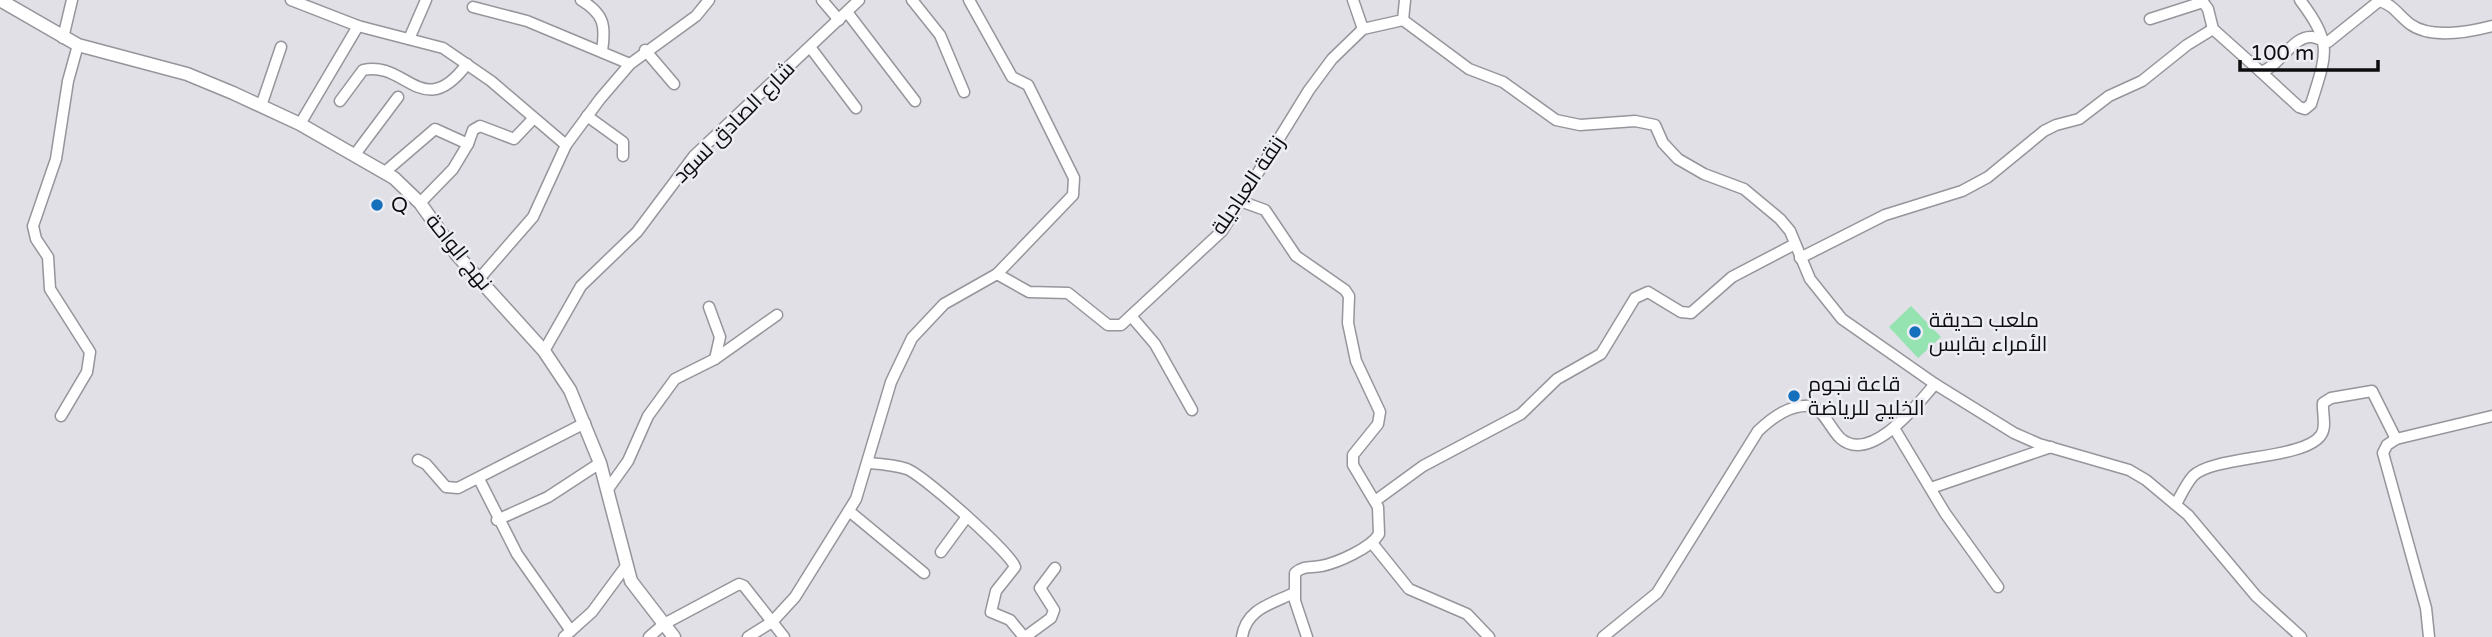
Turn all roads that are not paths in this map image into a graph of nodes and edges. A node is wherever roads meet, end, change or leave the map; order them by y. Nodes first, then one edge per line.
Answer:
1 (0, 0) edge
2 (72, 0) edge
3 (291, 0) edge
4 (426, 0) edge
5 (581, 0) edge
6 (709, 0) edge
7 (822, 0) edge
8 (859, 0) edge
9 (912, 0) edge
10 (970, 0) edge
11 (1353, 0) edge
12 (1405, 0) edge
13 (2300, 0) edge
14 (473, 7) dead end
15 (843, 16) junction
16 (2150, 19) dead end
17 (1403, 20) junction
18 (358, 26) junction
19 (2492, 26) edge
20 (1363, 29) junction
21 (2213, 29) junction
22 (63, 38) junction
23 (409, 39) junction
24 (2325, 42) junction
25 (78, 45) junction
26 (281, 47) dead end
27 (810, 47) junction
28 (645, 50) junction
29 (602, 51) junction
30 (467, 64) junction
31 (630, 64) junction
32 (2261, 72) junction
33 (674, 84) dead end
34 (964, 92) dead end
35 (398, 97) dead end
36 (340, 101) dead end
37 (915, 101) dead end
38 (261, 106) junction
39 (856, 108) dead end
40 (587, 116) junction
41 (533, 119) junction
42 (300, 124) junction
43 (468, 144) junction
44 (566, 145) junction
45 (356, 153) junction
46 (623, 156) dead end
47 (386, 171) junction
48 (1240, 201) junction
49 (420, 203) junction
50 (1795, 244) junction
51 (1800, 258) junction
52 (998, 274) junction
53 (479, 279) junction
54 (709, 307) dead end
55 (777, 315) dead end
56 (1131, 316) junction
57 (544, 351) junction
58 (715, 359) junction
59 (1935, 384) junction
60 (1192, 410) dead end
61 (61, 416) dead end
62 (2492, 416) edge
63 (585, 424) junction
64 (1894, 428) junction
65 (2396, 439) junction
66 (2050, 447) junction
67 (418, 460) dead end
68 (600, 463) junction
69 (869, 463) junction
70 (479, 479) junction
71 (1931, 488) junction
72 (608, 489) junction
73 (1375, 500) junction
74 (2176, 504) junction
75 (849, 510) junction
76 (966, 518) junction
77 (497, 520) junction
78 (1372, 543) junction
79 (942, 552) dead end
80 (626, 566) junction
81 (1055, 568) dead end
82 (924, 573) dead end
83 (1998, 587) dead end
84 (1294, 593) junction
85 (772, 622) junction
86 (664, 624) junction
87 (567, 634) edge
88 (649, 637) edge
89 (674, 637) edge
90 (748, 637) edge
91 (784, 637) edge
92 (1024, 637) edge
93 (1242, 637) edge
94 (1307, 637) edge
95 (1489, 637) edge
96 (1603, 637) edge
97 (2301, 637) edge
98 (2429, 637) edge

1 - 22 street, نهج الواحة
2 - 22 street
3 - 18 street
4 - 23 street
5 - 29 street
6 - 28 street
7 - 15 street
8 - 15 street, شارع الصادق لسود
9 - 34 street
10 - 52 street
11 - 20 street
12 - 17 street
13 - 24 street
14 - 29 street
15 - 27 street, شارع الصادق لسود
15 - 37 street
16 - 21 street
17 - 20 street
17 - 50 street
18 - 23 street
18 - 42 street
19 - 24 street
20 - 48 street, زنقة العباديلة
21 - 32 street
21 - 51 street
22 - 25 street, نهج الواحة
23 - 30 street
24 - 32 street
24 - 32 street
25 - 38 street, نهج الواحة
25 - 61 street
26 - 38 street
27 - 39 street
27 - 57 street, شارع الصادق لسود
28 - 31 street
28 - 33 street
29 - 31 street
30 - 36 street
30 - 41 street
31 - 40 street
35 - 45 street
38 - 42 street, نهج الواحة
40 - 44 street
40 - 46 street
41 - 43 street
41 - 44 street
42 - 45 street, نهج الواحة
43 - 47 street
43 - 49 street
44 - 53 street
45 - 47 street, نهج الواحة
47 - 49 street, نهج الواحة
48 - 56 street, زنقة العباديلة
48 - 73 street
49 - 53 street, نهج الواحة
50 - 51 street
50 - 73 street
51 - 59 street
52 - 56 street
52 - 69 street
53 - 57 street, نهج الواحة
54 - 58 street
55 - 58 street
56 - 60 street
57 - 63 street, نهج الواحة
58 - 72 street
59 - 64 street
59 - 66 street
62 - 65 street
63 - 68 street, نهج الواحة
63 - 70 street
64 - 71 street
64 - 96 street
65 - 74 street
65 - 98 street
66 - 71 street
66 - 74 street
67 - 70 street
68 - 72 street, نهج الواحة
68 - 77 street
69 - 75 street
69 - 76 street
70 - 77 street
71 - 83 street
72 - 80 street, نهج الواحة
73 - 78 street
74 - 97 street
75 - 82 street
75 - 85 street
76 - 79 street
76 - 92 street
77 - 87 street
78 - 84 street
78 - 95 street
80 - 86 street, نهج الواحة
80 - 87 street
81 - 92 street
84 - 93 street
84 - 94 street
85 - 86 street
85 - 90 street
85 - 91 street
86 - 88 street
86 - 89 street, نهج الواحة

